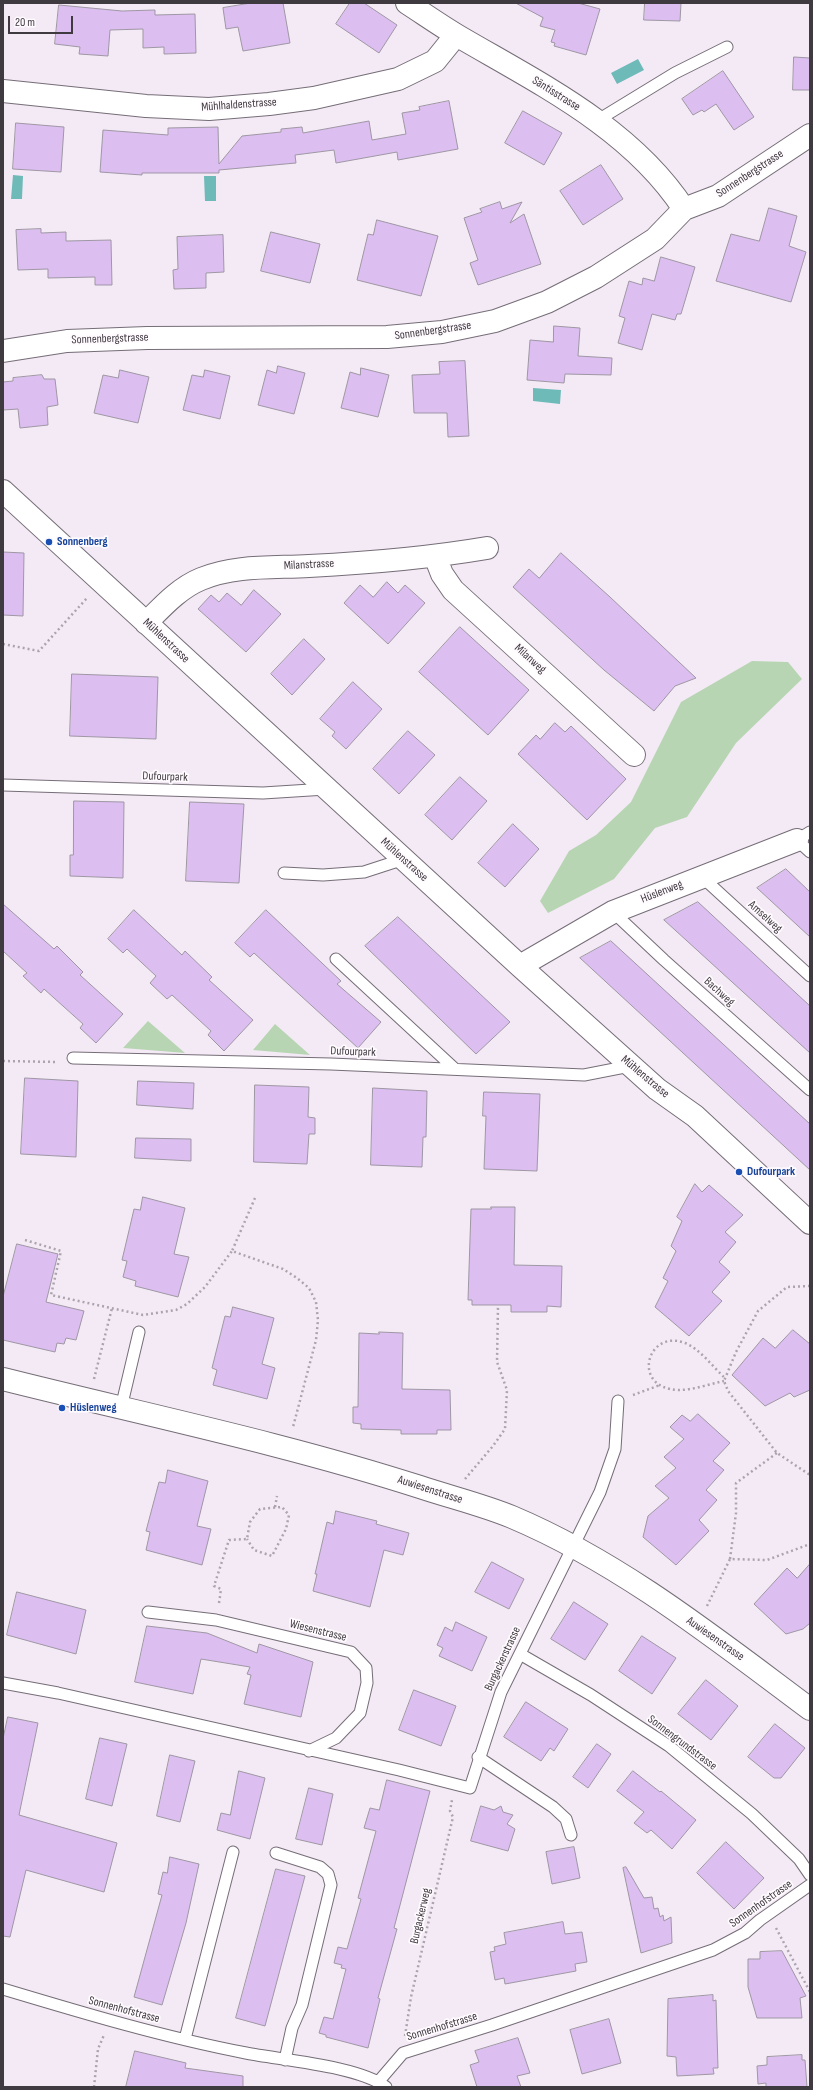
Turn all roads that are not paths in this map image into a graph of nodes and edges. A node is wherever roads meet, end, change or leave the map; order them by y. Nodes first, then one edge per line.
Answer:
1 (407, 3) edge
2 (456, 35) junction
3 (726, 47) dead end
4 (3, 91) edge
5 (598, 120) junction
6 (810, 135) edge
7 (684, 209) junction
8 (3, 351) edge
9 (3, 491) edge
10 (487, 548) dead end
11 (435, 556) junction
12 (146, 623) junction
13 (634, 754) dead end
14 (3, 785) edge
15 (326, 788) junction
16 (806, 841) edge
17 (404, 859) junction
18 (284, 873) dead end
19 (702, 877) junction
20 (613, 912) junction
21 (336, 959) dead end
22 (520, 966) junction
23 (810, 976) edge
24 (72, 1058) road end
25 (630, 1066) junction
26 (455, 1069) junction
27 (810, 1090) edge
28 (810, 1223) edge
29 (139, 1332) dead end
30 (3, 1379) edge
31 (618, 1401) dead end
32 (121, 1408) junction
33 (573, 1546) junction
34 (148, 1612) dead end
35 (520, 1654) junction
36 (3, 1683) edge
37 (810, 1709) edge
38 (309, 1750) junction
39 (478, 1757) junction
40 (571, 1835) dead end
41 (233, 1852) dead end
42 (276, 1853) dead end
43 (810, 1874) edge
44 (810, 1886) edge
45 (3, 1989) edge
46 (185, 2039) junction
47 (285, 2060) junction
48 (382, 2084) edge

1 - 2 street, Säntisstrasse
2 - 4 street, Mühlhaldenstrasse
2 - 5 street, Säntisstrasse
3 - 5 lane
5 - 7 street, Säntisstrasse
6 - 7 street, Sonnenbergstrasse
7 - 8 street, Sonnenbergstrasse
9 - 12 street, Mühlenstrasse
10 - 11 street, Milanstrasse
11 - 12 street, Milanstrasse
11 - 13 street, Milanweg
12 - 15 street, Mühlenstrasse
14 - 15 lane, Dufourpark
15 - 17 street, Mühlenstrasse
16 - 19 street, Hüslenweg
17 - 18 lane
17 - 22 street, Mühlenstrasse
19 - 20 street, Hüslenweg
19 - 23 lane, Amselweg
20 - 22 street, Hüslenweg
20 - 27 lane, Bachweg
21 - 26 lane
22 - 25 street, Mühlenstrasse
24 - 26 lane, Dufourpark
25 - 26 lane, Dufourpark
25 - 28 street, Mühlenstrasse
29 - 32 lane
30 - 32 street, Auwiesenstrasse
31 - 33 lane, Burgackerstrasse
32 - 33 street, Auwiesenstrasse
33 - 35 lane, Burgackerstrasse
33 - 37 street, Auwiesenstrasse
34 - 38 lane, Wiesenstrasse
35 - 39 lane, Burgackerstrasse
35 - 43 lane, Sonnengrundstrasse
36 - 38 lane
38 - 39 lane, Burgackerstrasse
39 - 40 lane
41 - 46 lane
42 - 47 lane
44 - 48 lane, Sonnenhofstrasse
45 - 46 lane, Sonnenhofstrasse
46 - 47 lane, Sonnenhofstrasse
47 - 48 lane, Sonnenhofstrasse

